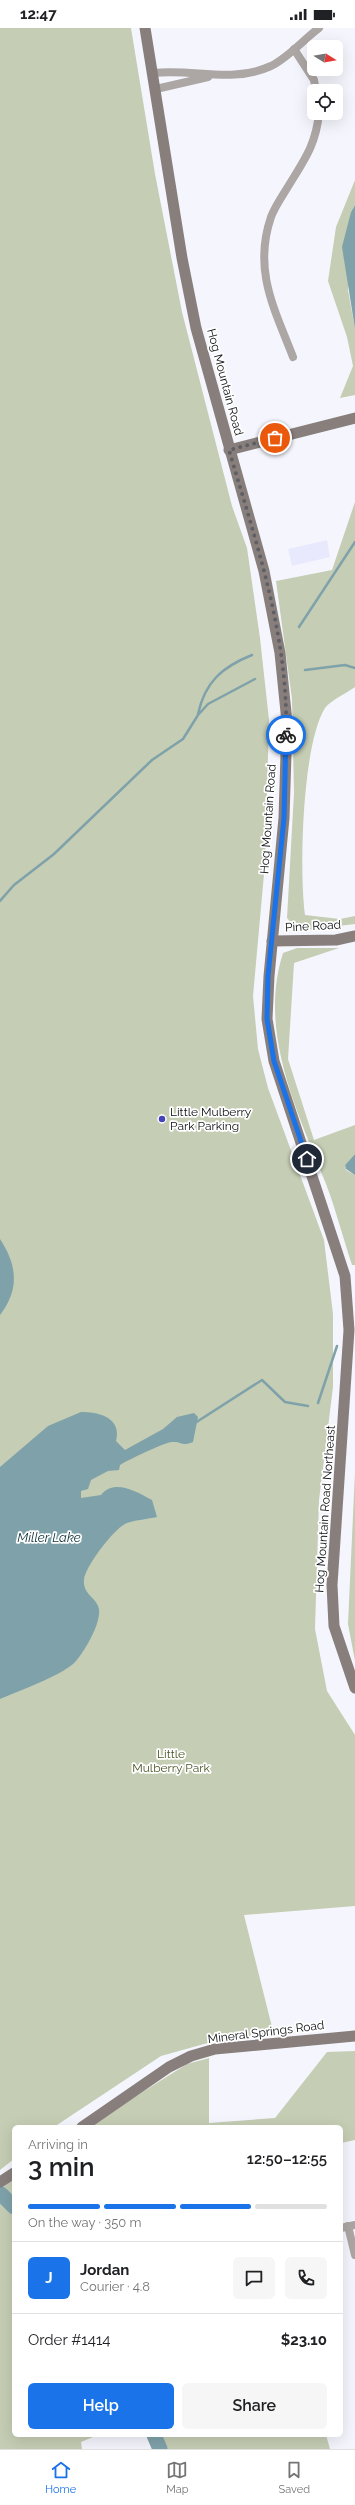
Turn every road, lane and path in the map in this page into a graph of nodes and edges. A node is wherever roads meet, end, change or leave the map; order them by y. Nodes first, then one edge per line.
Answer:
1 (145, 28) edge
2 (319, 28) edge
3 (294, 50) junction
4 (154, 73) junction
5 (211, 76) junction
6 (315, 84) edge
7 (156, 90) junction
8 (318, 120) edge
9 (292, 357) dead end
10 (355, 418) edge
11 (229, 450) junction
12 (355, 936) edge
13 (272, 941) junction
14 (348, 1352) joint
15 (355, 1688) edge
16 (355, 2036) edge
17 (85, 2125) edge
18 (12, 2174) edge
19 (0, 2182) edge
20 (348, 2226) edge
21 (355, 2255) edge

1 - 4 street, Hog Mountain Road
2 - 3 street
3 - 5 street
3 - 6 street
4 - 5 street
4 - 7 street, Hog Mountain Road
5 - 7 street
7 - 11 street, Hog Mountain Road
8 - 9 street
10 - 11 street
11 - 13 street, Hog Mountain Road
12 - 13 street, Pine Road
13 - 14 street, Hog Mountain Road
14 - 15 street, Hog Mountain Road Northeast
16 - 17 street, Mineral Springs Road
18 - 19 street
20 - 21 street

